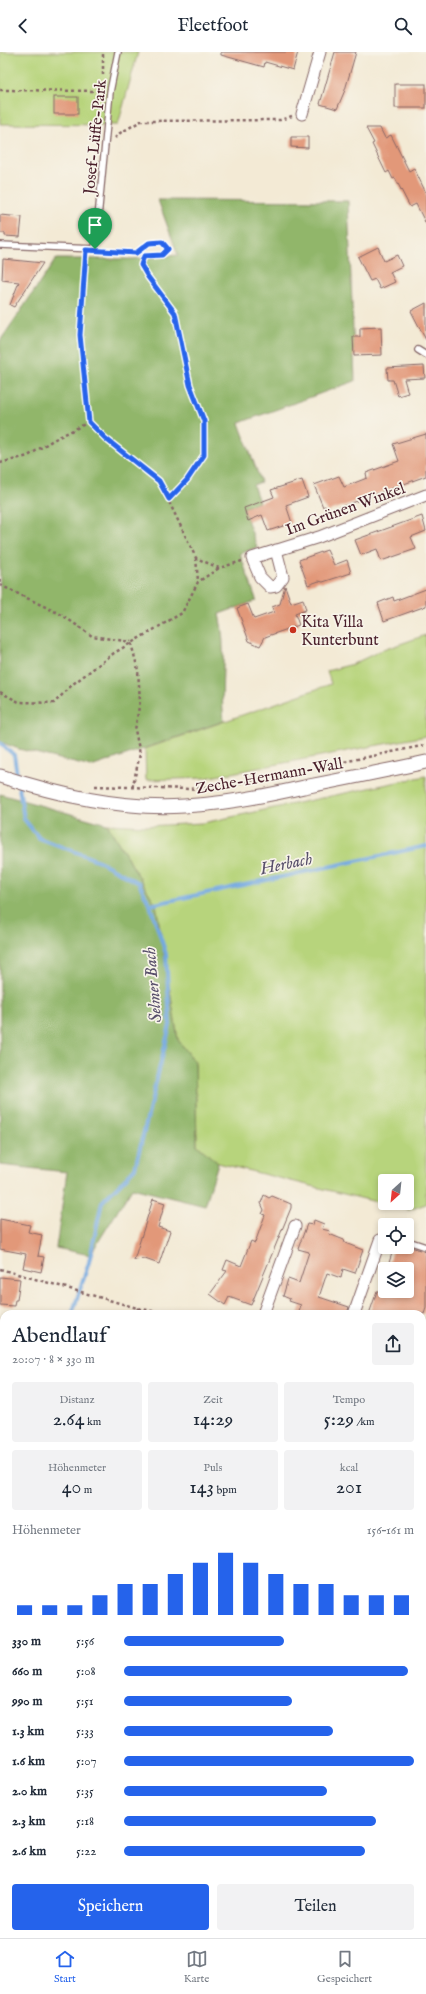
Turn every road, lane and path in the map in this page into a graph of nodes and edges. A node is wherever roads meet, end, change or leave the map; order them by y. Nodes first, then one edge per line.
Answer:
1 (103, 52) edge
2 (118, 52) edge
3 (320, 52) edge
4 (103, 76) dead end
5 (103, 84) dead end
6 (0, 90) edge
7 (302, 114) joint
8 (106, 147) junction
9 (0, 245) edge
10 (95, 249) junction
11 (86, 250) junction
12 (136, 253) junction
13 (144, 256) junction
14 (418, 350) dead end
15 (426, 355) edge
16 (89, 422) junction
17 (0, 463) edge
18 (426, 497) edge
19 (169, 499) junction
20 (276, 550) junction
21 (196, 558) junction
22 (252, 558) junction
23 (219, 568) junction
24 (0, 578) edge
25 (198, 582) junction
26 (1, 585) edge
27 (131, 642) junction
28 (0, 692) edge
29 (426, 745) edge
30 (426, 762) edge
31 (1, 776) edge
32 (88, 785) dead end
33 (132, 788) junction
34 (295, 1226) dead end
35 (414, 1243) edge
36 (378, 1246) edge
37 (426, 1248) edge
38 (0, 1269) edge
39 (137, 1308) joint
40 (147, 1310) edge
41 (264, 1310) edge
42 (355, 1310) edge

1 - 4 path
2 - 8 lane, Josef-Lüffe-Park
3 - 7 street
5 - 6 path
7 - 8 path
8 - 10 lane, Josef-Lüffe-Park
9 - 11 lane
10 - 11 lane
10 - 12 path
11 - 16 path
12 - 13 path
12 - 13 path
13 - 19 path
14 - 15 lane
16 - 17 path
16 - 19 path
18 - 20 street, Im Grünen Winkel
19 - 21 path
20 - 22 street, Im Grünen Winkel
20 - 22 street, Im Grünen Winkel
21 - 23 path
21 - 25 path
22 - 23 path
23 - 25 path
24 - 26 path
25 - 27 path
26 - 27 path
27 - 28 path
27 - 33 path
29 - 33 path
30 - 31 street, Zeche-Hermann-Wall
32 - 33 path
34 - 41 street
35 - 37 lane
36 - 42 street
38 - 39 path
39 - 40 path

